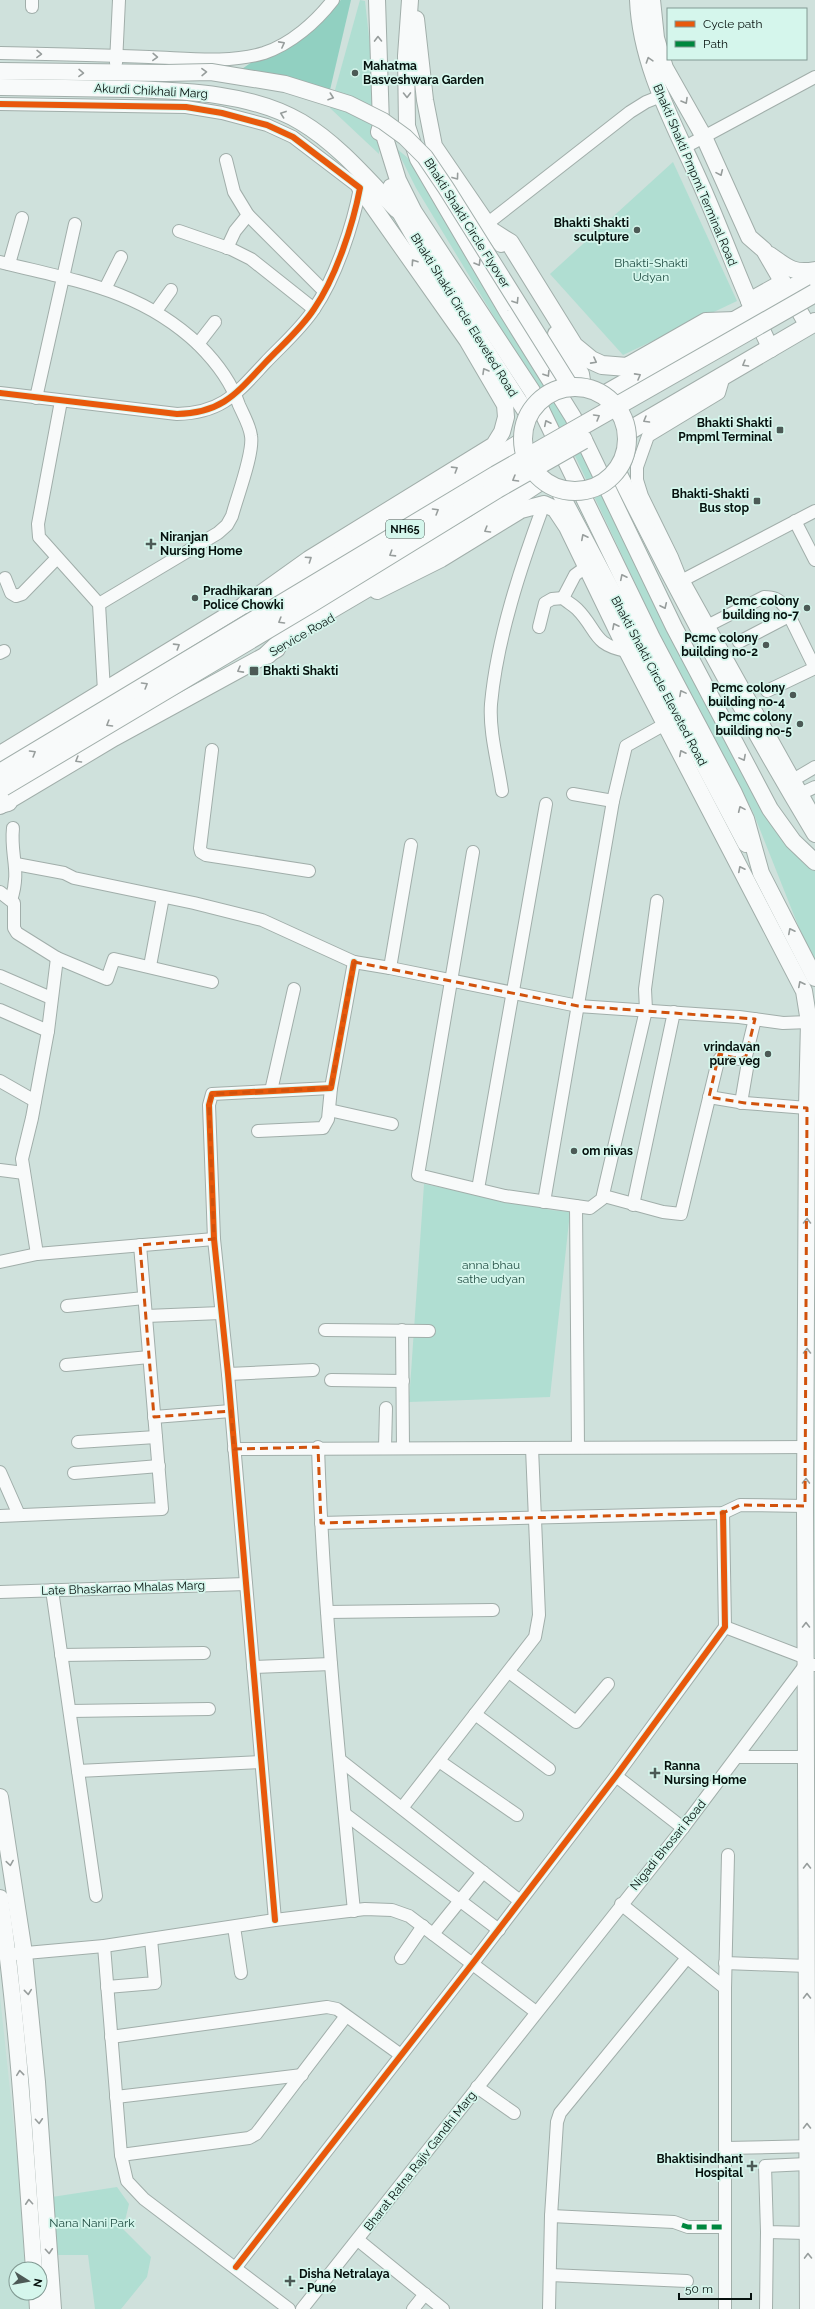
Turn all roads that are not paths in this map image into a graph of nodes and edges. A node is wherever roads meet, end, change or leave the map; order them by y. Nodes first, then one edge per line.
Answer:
1 (120, 0) edge
2 (333, 0) edge
3 (377, 0) edge
4 (410, 0) edge
5 (413, 0) edge
6 (638, 0) edge
7 (652, 0) edge
8 (0, 53) edge
9 (116, 56) junction
10 (0, 71) edge
11 (815, 77) edge
12 (115, 81) junction
13 (0, 87) edge
14 (661, 96) junction
15 (0, 104) edge
16 (113, 106) junction
17 (381, 124) junction
18 (704, 137) junction
19 (685, 147) junction
20 (226, 160) dead end
21 (363, 183) junction
22 (401, 214) junction
23 (248, 215) junction
24 (22, 218) dead end
25 (75, 224) dead end
26 (744, 225) junction
27 (491, 228) junction
28 (179, 231) dead end
29 (723, 235) junction
30 (227, 248) junction
31 (764, 250) junction
32 (121, 256) dead end
33 (5, 263) edge
34 (815, 270) edge
35 (815, 275) edge
36 (63, 277) junction
37 (786, 287) junction
38 (105, 289) junction
39 (171, 290) dead end
40 (324, 291) junction
41 (815, 293) edge
42 (815, 305) edge
43 (751, 307) junction
44 (314, 309) junction
45 (156, 311) junction
46 (215, 322) dead end
47 (812, 324) edge
48 (729, 325) junction
49 (198, 344) junction
50 (771, 349) junction
51 (724, 376) junction
52 (576, 386) junction
53 (0, 393) edge
54 (236, 395) junction
55 (604, 395) junction
56 (36, 398) junction
57 (61, 401) junction
58 (528, 416) junction
59 (627, 432) junction
60 (522, 442) junction
61 (617, 470) junction
62 (542, 480) junction
63 (558, 489) junction
64 (544, 504) junction
65 (815, 511) edge
66 (795, 521) junction
67 (57, 558) junction
68 (815, 560) edge
69 (586, 567) junction
70 (5, 578) dead end
71 (679, 584) junction
72 (562, 598) junction
73 (99, 604) junction
74 (246, 604) junction
75 (789, 616) junction
76 (708, 625) junction
77 (539, 628) dead end
78 (739, 642) dead end
79 (628, 651) junction
80 (267, 655) junction
81 (815, 668) edge
82 (104, 691) junction
83 (767, 691) dead end
84 (666, 723) junction
85 (212, 750) dead end
86 (0, 754) edge
87 (815, 767) edge
88 (793, 780) junction
89 (815, 787) edge
90 (502, 791) dead end
91 (2, 793) edge
92 (573, 794) dead end
93 (800, 794) junction
94 (613, 801) junction
95 (546, 804) dead end
96 (815, 817) edge
97 (13, 828) dead end
98 (815, 834) edge
99 (411, 845) dead end
100 (473, 852) dead end
101 (815, 862) edge
102 (16, 864) junction
103 (309, 871) dead end
104 (761, 873) junction
105 (0, 892) edge
106 (163, 897) junction
107 (12, 900) junction
108 (658, 901) dead end
109 (57, 958) junction
110 (354, 962) junction
111 (150, 966) junction
112 (390, 968) junction
113 (0, 976) edge
114 (815, 978) edge
115 (450, 980) junction
116 (212, 982) dead end
117 (294, 990) dead end
118 (512, 993) junction
119 (51, 998) junction
120 (578, 1006) junction
121 (0, 1010) edge
122 (646, 1010) junction
123 (674, 1012) junction
124 (755, 1019) junction
125 (812, 1022) edge
126 (48, 1031) junction
127 (748, 1062) dead end
128 (0, 1081) edge
129 (330, 1088) junction
130 (271, 1091) junction
131 (709, 1097) junction
132 (35, 1101) junction
133 (741, 1103) junction
134 (807, 1108) junction
135 (328, 1110) junction
136 (392, 1124) dead end
137 (258, 1131) dead end
138 (0, 1170) edge
139 (24, 1173) junction
140 (478, 1189) junction
141 (604, 1196) junction
142 (544, 1202) junction
143 (633, 1205) junction
144 (576, 1206) junction
145 (214, 1239) junction
146 (140, 1245) junction
147 (36, 1254) junction
148 (0, 1262) edge
149 (144, 1298) junction
150 (67, 1306) dead end
151 (221, 1313) junction
152 (146, 1316) junction
153 (324, 1330) dead end
154 (402, 1330) junction
155 (429, 1331) dead end
156 (149, 1357) junction
157 (66, 1365) dead end
158 (313, 1370) dead end
159 (228, 1374) junction
160 (331, 1380) dead end
161 (403, 1381) junction
162 (386, 1408) dead end
163 (231, 1411) junction
164 (154, 1417) junction
165 (156, 1437) junction
166 (78, 1442) dead end
167 (806, 1446) junction
168 (318, 1447) junction
169 (578, 1447) junction
170 (234, 1448) junction
171 (385, 1448) junction
172 (403, 1448) junction
173 (532, 1448) junction
174 (158, 1466) junction
175 (0, 1472) edge
176 (74, 1473) dead end
177 (805, 1506) junction
178 (723, 1513) junction
179 (19, 1515) junction
180 (0, 1516) edge
181 (536, 1516) junction
182 (321, 1523) junction
183 (246, 1584) junction
184 (52, 1590) junction
185 (0, 1592) edge
186 (493, 1610) dead end
187 (327, 1612) junction
188 (724, 1627) junction
189 (204, 1652) dead end
190 (61, 1655) junction
191 (809, 1662) edge
192 (331, 1664) junction
193 (253, 1667) junction
194 (509, 1672) junction
195 (608, 1684) dead end
196 (810, 1685) edge
197 (209, 1708) dead end
198 (70, 1711) junction
199 (475, 1714) junction
200 (737, 1757) junction
201 (807, 1757) junction
202 (340, 1760) junction
203 (439, 1761) junction
204 (261, 1762) junction
205 (549, 1769) dead end
206 (78, 1771) junction
207 (616, 1776) junction
208 (0, 1797) edge
209 (402, 1808) junction
210 (345, 1814) junction
211 (517, 1815) dead end
212 (683, 1828) junction
213 (728, 1855) dead end
214 (483, 1872) junction
215 (96, 1896) dead end
216 (0, 1898) edge
217 (461, 1901) junction
218 (520, 1901) junction
219 (620, 1904) junction
220 (354, 1911) junction
221 (274, 1920) junction
222 (424, 1926) junction
223 (234, 1927) junction
224 (499, 1930) junction
225 (433, 1934) junction
226 (150, 1939) junction
227 (104, 1946) junction
228 (16, 1954) junction
229 (401, 1958) dead end
230 (686, 1959) junction
231 (473, 1963) junction
232 (726, 1963) junction
233 (807, 1966) junction
234 (241, 1973) dead end
235 (107, 1987) junction
236 (725, 1988) junction
237 (536, 2012) junction
238 (346, 2016) junction
239 (111, 2037) junction
240 (401, 2055) junction
241 (302, 2075) junction
242 (477, 2087) junction
243 (116, 2097) junction
244 (514, 2113) dead end
245 (811, 2146) edge
246 (725, 2148) junction
247 (121, 2155) junction
248 (807, 2164) junction
249 (551, 2216) junction
250 (725, 2227) junction
251 (767, 2232) junction
252 (807, 2233) junction
253 (358, 2240) junction
254 (33, 2261) edge
255 (236, 2267) junction
256 (550, 2276) junction
257 (687, 2281) dead end
258 (425, 2294) junction
259 (53, 2309) edge
260 (290, 2309) edge
261 (302, 2309) edge
262 (413, 2309) edge
263 (443, 2309) edge
264 (549, 2309) edge
265 (725, 2309) edge
266 (766, 2309) edge
267 (808, 2309) edge

1 - 9 street
9 -> 2 street
17 -> 3 main road
4 -> 101 main road
5 -> 27 main road
14 -> 6 main road, Bhakti Shakti Pmpml Terminal Road
7 -> 18 main road
8 -> 9 street
9 - 12 street
10 -> 12 main road, Akurdi Chikhali Marg
11 - 18 street
12 - 13 main road, Akurdi Chikhali Marg
12 - 16 street
21 -> 12 main road, Akurdi Chikhali Marg
12 -> 52 main road, Bhakti Shakti Circle Flyover, bridge
14 - 19 main road, Bhakti Shakti Pmpml Terminal Road
14 - 27 street
15 - 16 street
16 - 21 street
17 - 22 main road
104 -> 17 main road
18 - 19 street
18 -> 26 main road
19 - 29 main road, Bhakti Shakti Pmpml Terminal Road
20 - 23 street
21 - 22 main road
21 - 40 street
74 -> 21 main road, Akurdi Chikhali Marg
22 - 58 main road, Bhakti Shakti Circle Eleveted Road
23 - 30 street
23 - 40 street
24 - 33 street
25 - 36 street
26 - 29 main road
26 - 31 main road
27 -> 48 highway
27 - 52 main road
28 - 30 street
29 - 43 main road, Bhakti Shakti Pmpml Terminal Road
30 - 44 street
31 - 34 main road
31 - 37 main road
32 - 38 street
33 - 36 street
35 - 37 highway
36 - 38 street
36 - 56 street
37 - 43 highway
37 - 47 main road
38 - 45 street
39 - 45 street
40 - 44 street
91 -> 41 highway, NH65, bridge
42 -> 91 highway, NH65, bridge
43 - 48 highway
43 - 50 main road, Bhakti Shakti Pmpml Terminal Road
44 - 54 street
45 - 49 street
46 - 49 street
47 - 50 highway
55 -> 48 highway
49 - 54 street
50 -> 51 highway
51 -> 59 highway
51 - 71 street
52 - 55 highway, bridge
52 - 58 highway, bridge
53 - 56 street
54 - 57 street
54 - 73 street
55 - 59 highway, bridge
56 - 57 street
57 - 67 street
58 - 60 highway, bridge
59 - 61 highway, bridge
60 - 62 highway, bridge
60 - 74 highway
61 - 63 highway, bridge
61 - 71 main road
62 - 63 highway, bridge
62 - 80 highway
104 -> 63 main road, Bhakti Shakti Circle Eleveted Road
64 - 69 main road
64 -> 80 main road, Service Road
64 - 90 street
65 - 66 street
66 - 68 street
66 - 71 street
67 - 70 street
67 - 73 street
69 - 72 street
79 -> 69 main road
71 - 76 street
71 - 98 main road
72 - 77 street
72 - 79 street
73 - 82 street
82 -> 74 main road
75 - 76 street
75 - 78 street
75 - 81 street
76 - 88 street
79 - 84 main road
80 -> 91 main road, Service Road
81 - 83 street
82 - 86 main road
84 - 94 street
125 -> 84 main road
85 - 103 street
87 - 88 street
88 - 93 street
89 - 93 street
92 - 94 street
93 - 96 street
94 - 120 street
95 - 118 street
97 - 102 street
99 - 112 street
100 - 115 street
102 - 106 street
102 - 107 street
114 -> 104 main road
105 - 107 street
106 - 110 street
106 - 111 street
107 - 109 street
108 - 122 street
109 - 111 street
109 - 119 street
110 - 112 street
110 - 129 street
111 - 116 street
112 - 115 street
113 - 119 street
115 - 118 street
115 - 140 street
117 - 130 street
118 - 120 street
118 - 140 street
119 - 126 street
120 - 122 street
120 - 142 street
121 - 126 street
122 - 123 street
122 - 141 street
123 - 124 street
123 - 143 street
124 - 125 street
124 - 131 street
125 - 134 main road
126 - 132 street
127 - 133 street
128 - 132 street
129 - 130 street
129 - 135 street
130 - 145 street
131 - 133 street
131 - 143 street
132 - 139 street
133 - 134 street
167 -> 134 main road
135 - 136 street
135 - 137 street
138 - 139 street
139 - 147 street
140 - 142 street
141 - 143 street
141 - 144 street
142 - 144 street
144 - 169 street
145 - 146 street
145 - 151 street
146 - 147 street
146 - 149 street
147 - 148 street
149 - 150 street
149 - 152 street
151 - 152 street
151 - 159 street
152 - 156 street
153 - 154 street
154 - 155 street
154 - 161 street
156 - 157 street
156 - 164 street
158 - 159 street
159 - 163 street
160 - 161 street
161 - 172 street
162 - 171 street
163 - 164 street
163 - 170 street
164 - 165 street
165 - 166 street
165 - 174 street
167 - 169 street
177 -> 167 main road
168 - 170 street
168 - 171 street
168 - 182 street
169 - 173 street
170 - 183 street
171 - 172 street
172 - 173 street
173 - 181 street
174 - 176 street
174 - 179 street
175 - 179 street
177 - 178 street
191 -> 177 main road
178 - 181 street
178 - 188 street
179 - 180 street
181 - 182 street
181 - 194 street
182 - 187 street
183 - 184 street, Late Bhaskarrao Mhalas Marg
183 - 193 street
184 - 185 street, Late Bhaskarrao Mhalas Marg
184 - 190 street
186 - 187 street
187 - 192 street
188 - 191 street
188 - 207 street
189 - 190 street
190 - 198 street
191 - 196 main road
191 - 200 street, Nigadi Bhosari Road
192 - 193 street
192 - 202 street
193 - 204 street
194 - 195 street
194 - 199 street
196 - 201 main road
197 - 198 street
198 - 206 street
199 - 203 street
199 - 205 street
200 - 201 street
200 - 212 street, Nigadi Bhosari Road
233 -> 201 main road
202 - 209 street
202 - 210 street
203 - 209 street
203 - 211 street
204 - 206 street
204 - 221 street
206 - 215 street
207 - 212 street
207 - 218 street
208 -> 228 main road
209 - 214 street
210 - 217 street
210 - 220 street
212 - 219 street, Nigadi Bhosari Road
213 - 232 street
214 - 217 street
214 - 218 street
216 - 228 main road
217 - 224 street
217 - 225 street
218 - 224 street
219 - 230 street
219 - 237 street, Nigadi Bhosari Road
220 - 221 street
220 - 222 street
221 - 223 street
222 - 225 street
222 - 229 street
223 - 226 street
223 - 234 street
224 - 231 street
225 - 231 street
226 - 227 street
226 - 235 street
227 - 228 street
227 - 235 street
254 -> 228 main road
228 -> 259 main road
230 - 236 street
230 - 249 street
231 - 237 street
231 - 240 street
232 - 233 street
232 - 236 street
245 -> 233 main road
235 - 239 street
236 - 246 street
237 - 242 street, Bharat Ratna Rajiv Gandhi Marg
238 - 239 street
238 - 240 street
238 - 241 street
239 - 243 street
240 - 255 street
241 - 243 street
241 - 247 street
242 - 244 street
242 - 253 street, Bharat Ratna Rajiv Gandhi Marg
243 - 247 street
245 - 246 street
245 - 248 main road
246 - 250 street
247 - 255 street
248 - 251 street
248 - 252 main road
249 - 250 street
249 - 256 street
250 - 265 street
251 - 252 street
251 - 266 street
267 -> 252 main road
253 - 258 street
253 - 261 street, Bharat Ratna Rajiv Gandhi Marg
255 - 260 street
256 - 257 street
256 - 264 street
258 - 262 street
258 - 263 street

